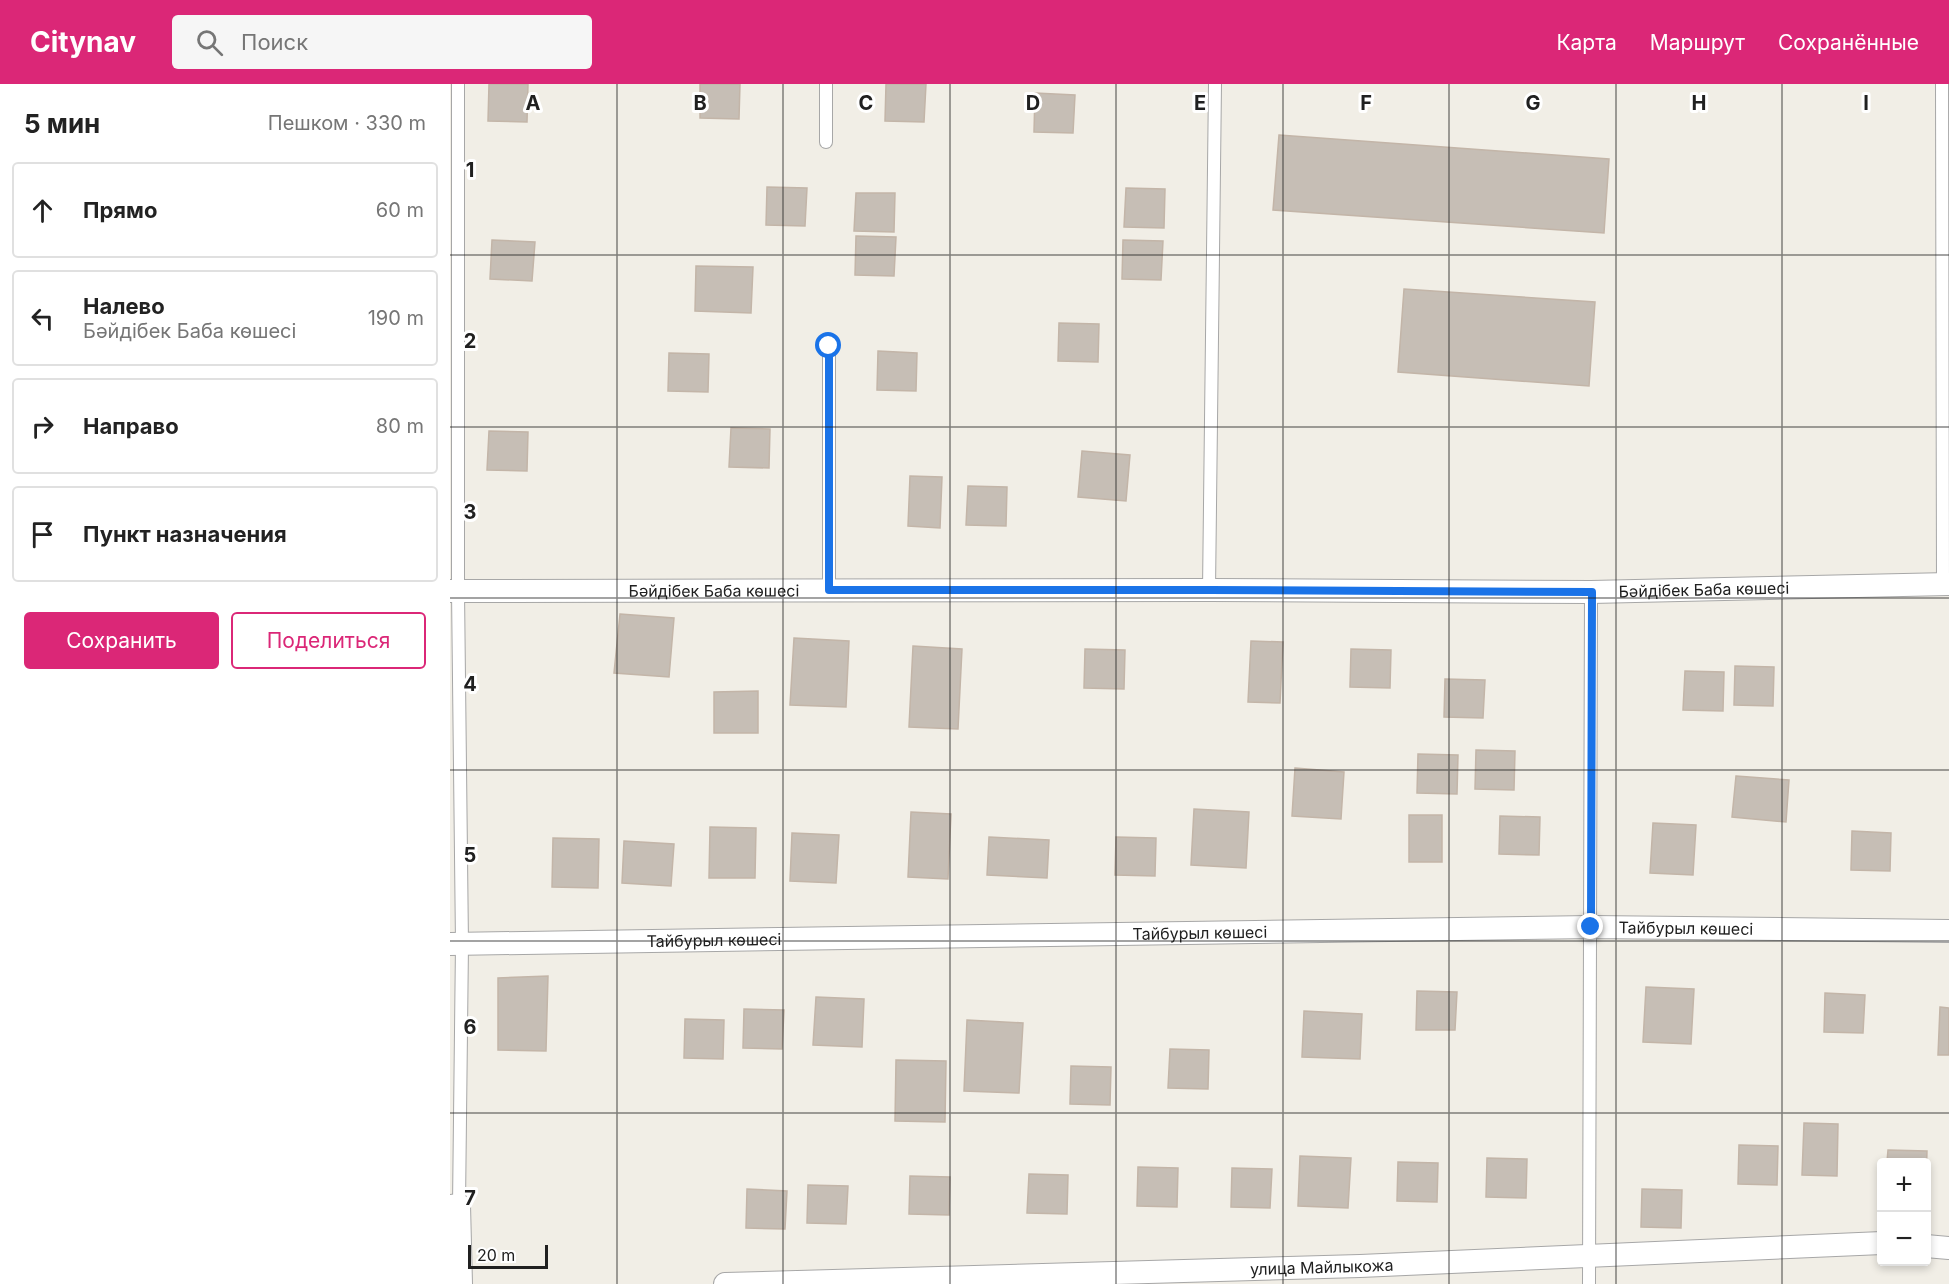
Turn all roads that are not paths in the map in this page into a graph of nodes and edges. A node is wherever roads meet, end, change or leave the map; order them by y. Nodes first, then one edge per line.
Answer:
1 (458, 84) edge
2 (826, 84) edge
3 (1215, 84) edge
4 (1942, 84) edge
5 (826, 141) dead end
6 (829, 346) dead end
7 (1946, 584) edge
8 (829, 590) junction
9 (1209, 590) junction
10 (454, 591) edge
11 (1592, 592) junction
12 (1591, 927) junction
13 (1949, 931) edge
14 (456, 944) edge
15 (454, 1205) edge
16 (1877, 1243) edge
17 (1931, 1246) edge
18 (1949, 1248) edge
19 (1590, 1256) junction
20 (461, 1284) edge
21 (725, 1284) edge
22 (1589, 1284) edge

1 - 10 lane
2 - 5 lane
3 - 9 lane
4 - 7 lane
6 - 8 lane
7 - 11 street, Бәйдібек Баба көшесі
8 - 9 street, Бәйдібек Баба көшесі
8 - 10 street, Бәйдібек Баба көшесі
9 - 11 street, Бәйдібек Баба көшесі
10 - 14 lane
11 - 12 lane
12 - 13 street, Тайбурыл көшесі
12 - 14 street, Тайбурыл көшесі
12 - 19 lane
14 - 15 lane
15 - 20 street
16 - 19 street, улица Майлыкожа
17 - 18 street
19 - 21 street, улица Майлыкожа
19 - 22 lane

